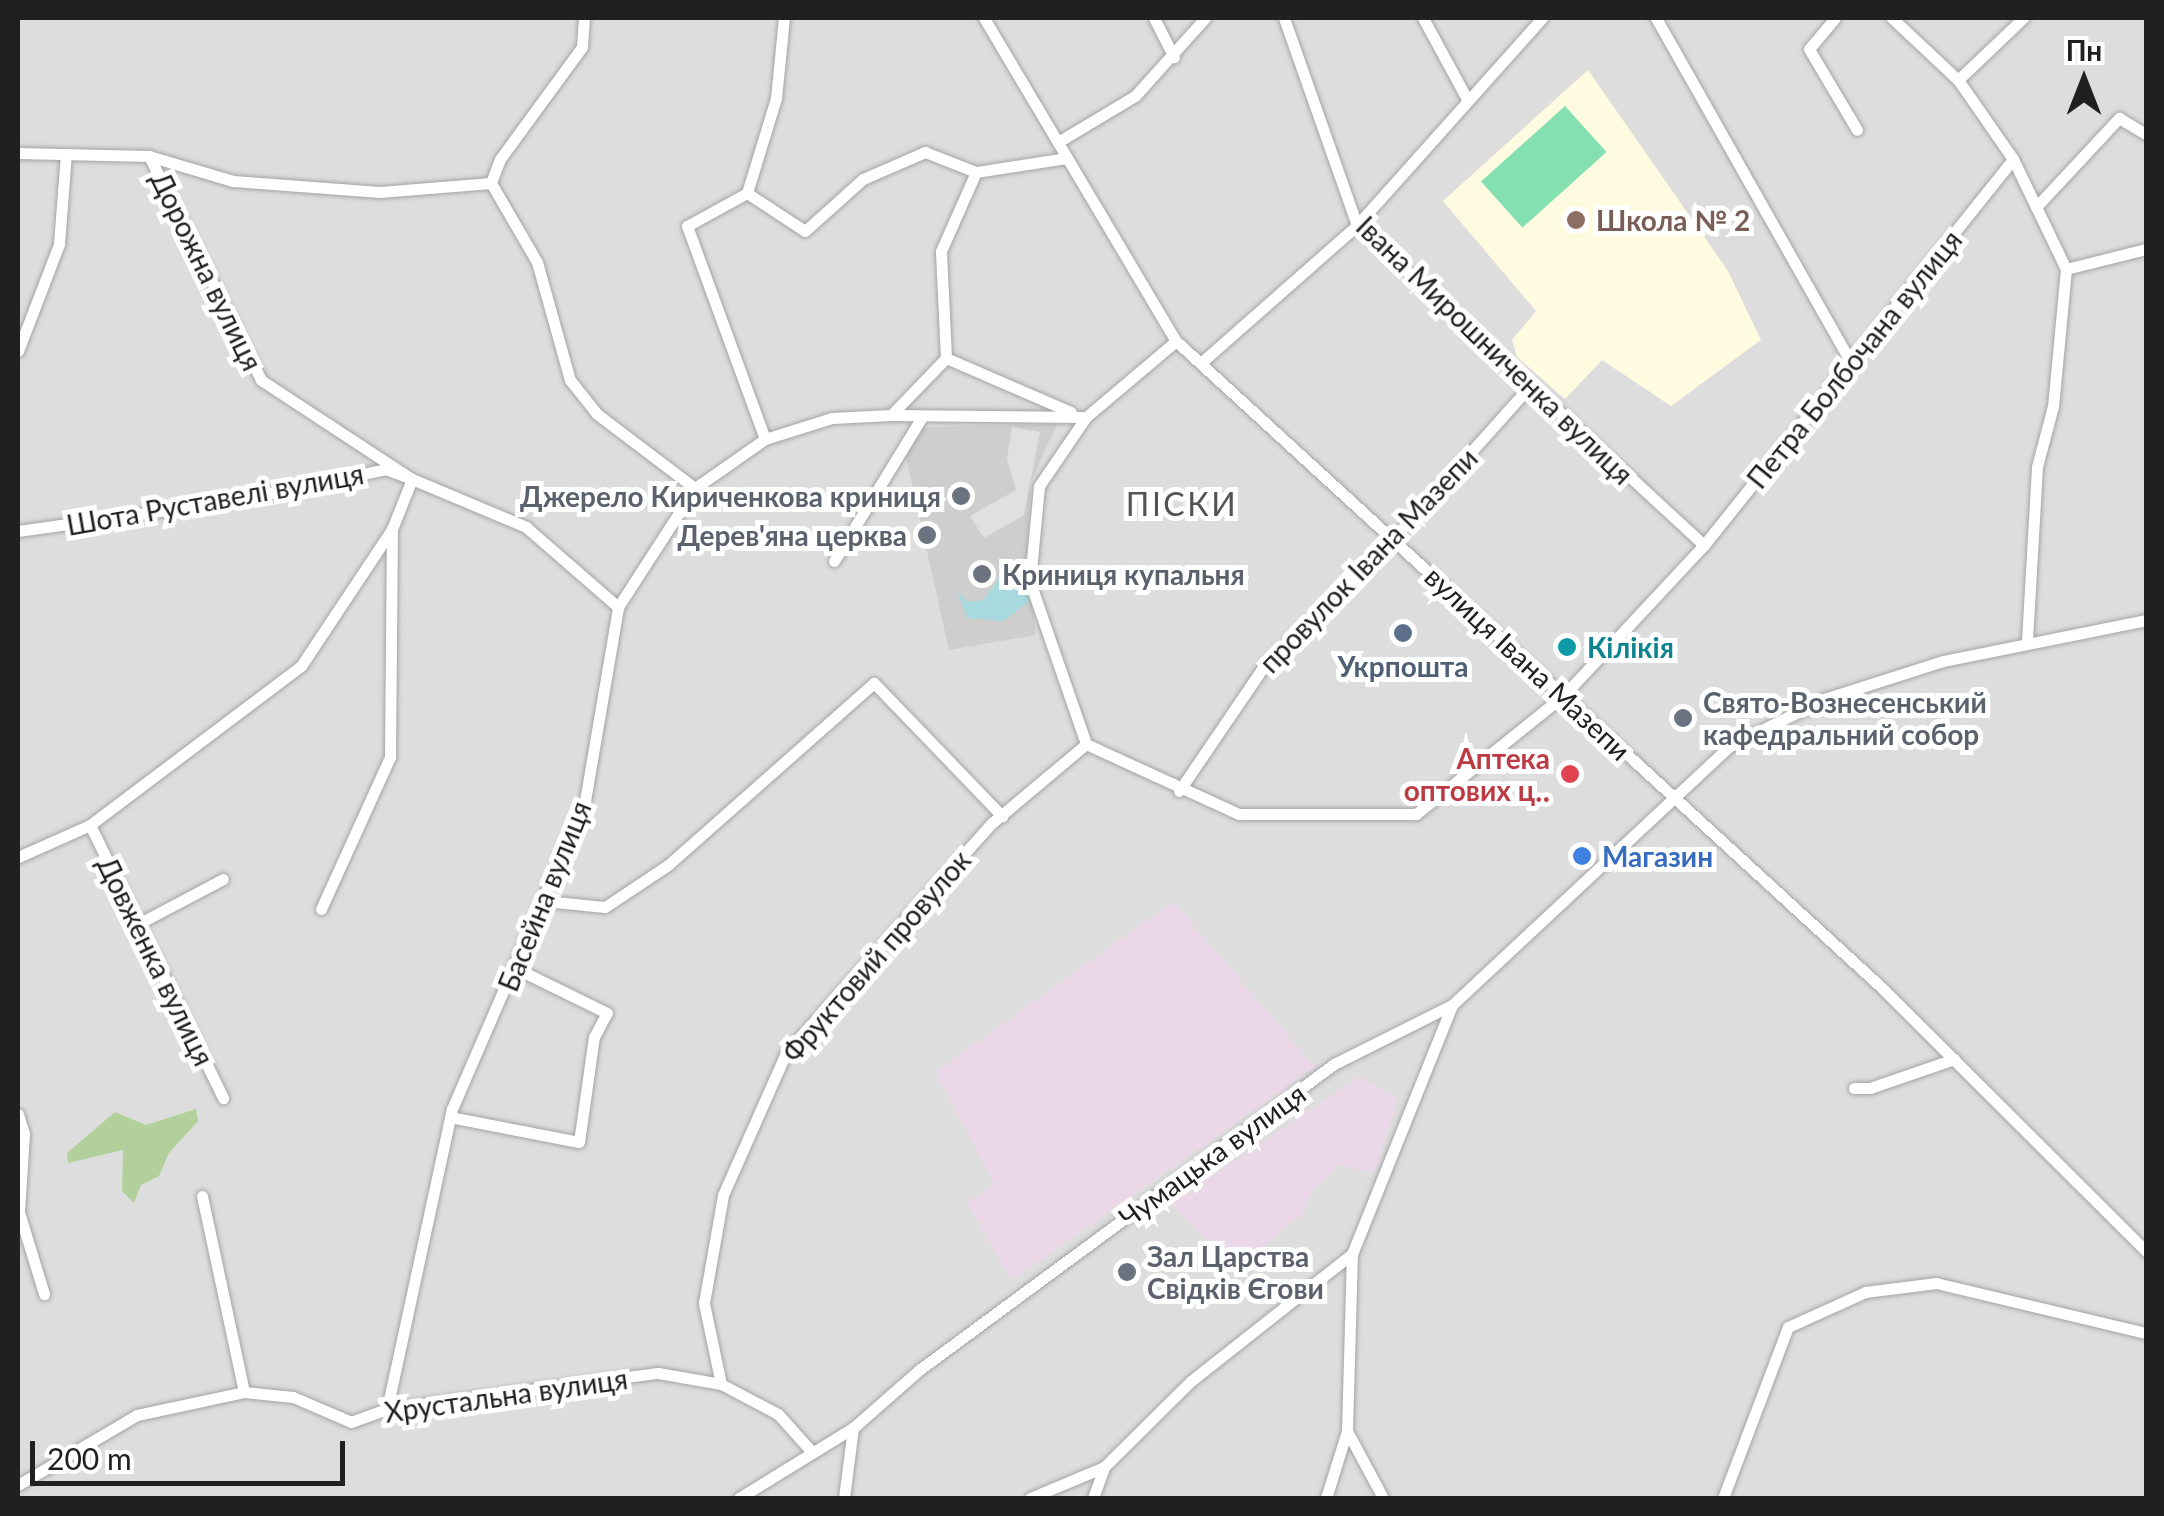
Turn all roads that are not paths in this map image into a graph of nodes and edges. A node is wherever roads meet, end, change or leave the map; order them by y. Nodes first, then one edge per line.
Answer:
1 (584, 18) edge
2 (784, 18) edge
3 (984, 18) edge
4 (1154, 18) edge
5 (1206, 18) edge
6 (1284, 18) edge
7 (1423, 18) edge
8 (1542, 18) edge
9 (1656, 18) edge
10 (1835, 18) edge
11 (1892, 18) edge
12 (2023, 18) edge
13 (1174, 58) junction
14 (1958, 80) junction
15 (1467, 99) junction
16 (1857, 130) dead end
17 (2146, 134) edge
18 (1058, 142) junction
19 (18, 153) edge
20 (66, 154) junction
21 (149, 156) junction
22 (1066, 158) junction
23 (2013, 159) junction
24 (976, 172) junction
25 (490, 183) junction
26 (747, 193) junction
27 (2036, 207) junction
28 (1357, 225) junction
29 (2146, 248) edge
30 (2066, 269) junction
31 (1176, 340) junction
32 (18, 351) edge
33 (946, 358) junction
34 (1203, 361) junction
35 (1851, 363) junction
36 (1531, 385) junction
37 (892, 415) junction
38 (1082, 416) junction
39 (922, 417) junction
40 (765, 439) junction
41 (412, 478) junction
42 (695, 488) junction
43 (392, 529) junction
44 (18, 530) edge
45 (1394, 538) junction
46 (1704, 545) junction
47 (834, 561) dead end
48 (618, 608) junction
49 (2146, 620) edge
50 (2028, 641) junction
51 (1565, 694) junction
52 (1086, 744) junction
53 (1179, 791) junction
54 (1670, 798) junction
55 (1002, 816) junction
56 (90, 825) junction
57 (18, 857) edge
58 (223, 879) dead end
59 (544, 901) junction
60 (321, 909) dead end
61 (138, 924) junction
62 (516, 969) junction
63 (1452, 1006) junction
64 (1954, 1059) junction
65 (1854, 1088) dead end
66 (223, 1098) dead end
67 (18, 1114) edge
68 (450, 1117) junction
69 (202, 1196) dead end
70 (18, 1212) edge
71 (2146, 1251) edge
72 (1352, 1254) junction
73 (44, 1294) dead end
74 (2146, 1334) edge
75 (720, 1384) junction
76 (244, 1392) junction
77 (386, 1409) junction
78 (852, 1428) junction
79 (1347, 1431) junction
80 (812, 1452) junction
81 (1104, 1467) junction
82 (18, 1485) edge
83 (740, 1498) edge
84 (844, 1498) edge
85 (1030, 1498) edge
86 (1093, 1498) edge
87 (1326, 1498) edge
88 (1383, 1498) edge
89 (1723, 1498) edge

1 - 25 street
2 - 26 street
3 - 18 street, вулиця Івана Мазепи
4 - 13 street
5 - 13 street
6 - 28 street, Івана Мирошниченка вулиця
7 - 15 street
8 - 15 street
9 - 35 street
10 - 16 street
11 - 14 street
12 - 14 street
13 - 18 street
14 - 23 street
15 - 28 street
17 - 27 street
18 - 22 street, вулиця Івана Мазепи
19 - 20 street
20 - 21 street
20 - 32 street
21 - 25 street
21 - 41 street, Дорожна вулиця
22 - 24 street
22 - 31 street, вулиця Івана Мазепи
23 - 27 street
23 - 35 street, Петра Болбочана вулиця
24 - 26 street
24 - 33 street
25 - 42 street
26 - 40 street
27 - 30 street
28 - 34 street
28 - 36 street, Івана Мирошниченка вулиця
29 - 30 street
30 - 50 street
31 - 34 street, вулиця Івана Мазепи
31 - 38 street
33 - 37 street
33 - 38 street
34 - 45 street, вулиця Івана Мазепи
35 - 46 street, Петра Болбочана вулиця
36 - 45 street, провулок Івана Мазепи
36 - 46 street, Івана Мирошниченка вулиця
37 - 39 street, Басейна вулиця
37 - 40 street, Басейна вулиця
38 - 39 street, Басейна вулиця
38 - 52 street
39 - 47 street
40 - 42 street, Басейна вулиця
41 - 43 street
41 - 44 street, Шота Руставелі вулиця
41 - 48 street, Дорожна вулиця
42 - 48 street, Басейна вулиця
43 - 56 street
43 - 60 street
45 - 51 street, вулиця Івана Мазепи
45 - 53 street, провулок Івана Мазепи
46 - 51 street, Петра Болбочана вулиця
48 - 59 street, Басейна вулиця
49 - 50 street, Чумацька вулиця
50 - 54 street, Чумацька вулиця
51 - 53 street, Петра Болбочана вулиця
51 - 54 street, вулиця Івана Мазепи
52 - 53 street, Петра Болбочана вулиця
52 - 55 street, Фруктовий провулок
54 - 63 street, Чумацька вулиця
54 - 64 street, вулиця Івана Мазепи
55 - 59 street
55 - 75 street, Фруктовий провулок
56 - 57 street
56 - 61 street, Довженка вулиця
58 - 61 street
59 - 62 street, Басейна вулиця
61 - 66 street, Довженка вулиця
62 - 68 street, Басейна вулиця
62 - 68 street
63 - 72 street
63 - 78 street, Чумацька вулиця
64 - 65 street
64 - 71 street, вулиця Івана Мазепи
67 - 70 street
68 - 77 street, Басейна вулиця
69 - 76 street
70 - 73 street
72 - 79 street
72 - 81 street
74 - 89 street
75 - 77 street, Хрустальна вулиця
75 - 80 street, Хрустальна вулиця
76 - 77 street, Хрустальна вулиця
76 - 82 street, Хрустальна вулиця
78 - 80 street, Чумацька вулиця
78 - 84 street
79 - 87 street
79 - 88 street
80 - 83 street, Чумацька вулиця
81 - 85 street
81 - 86 street

